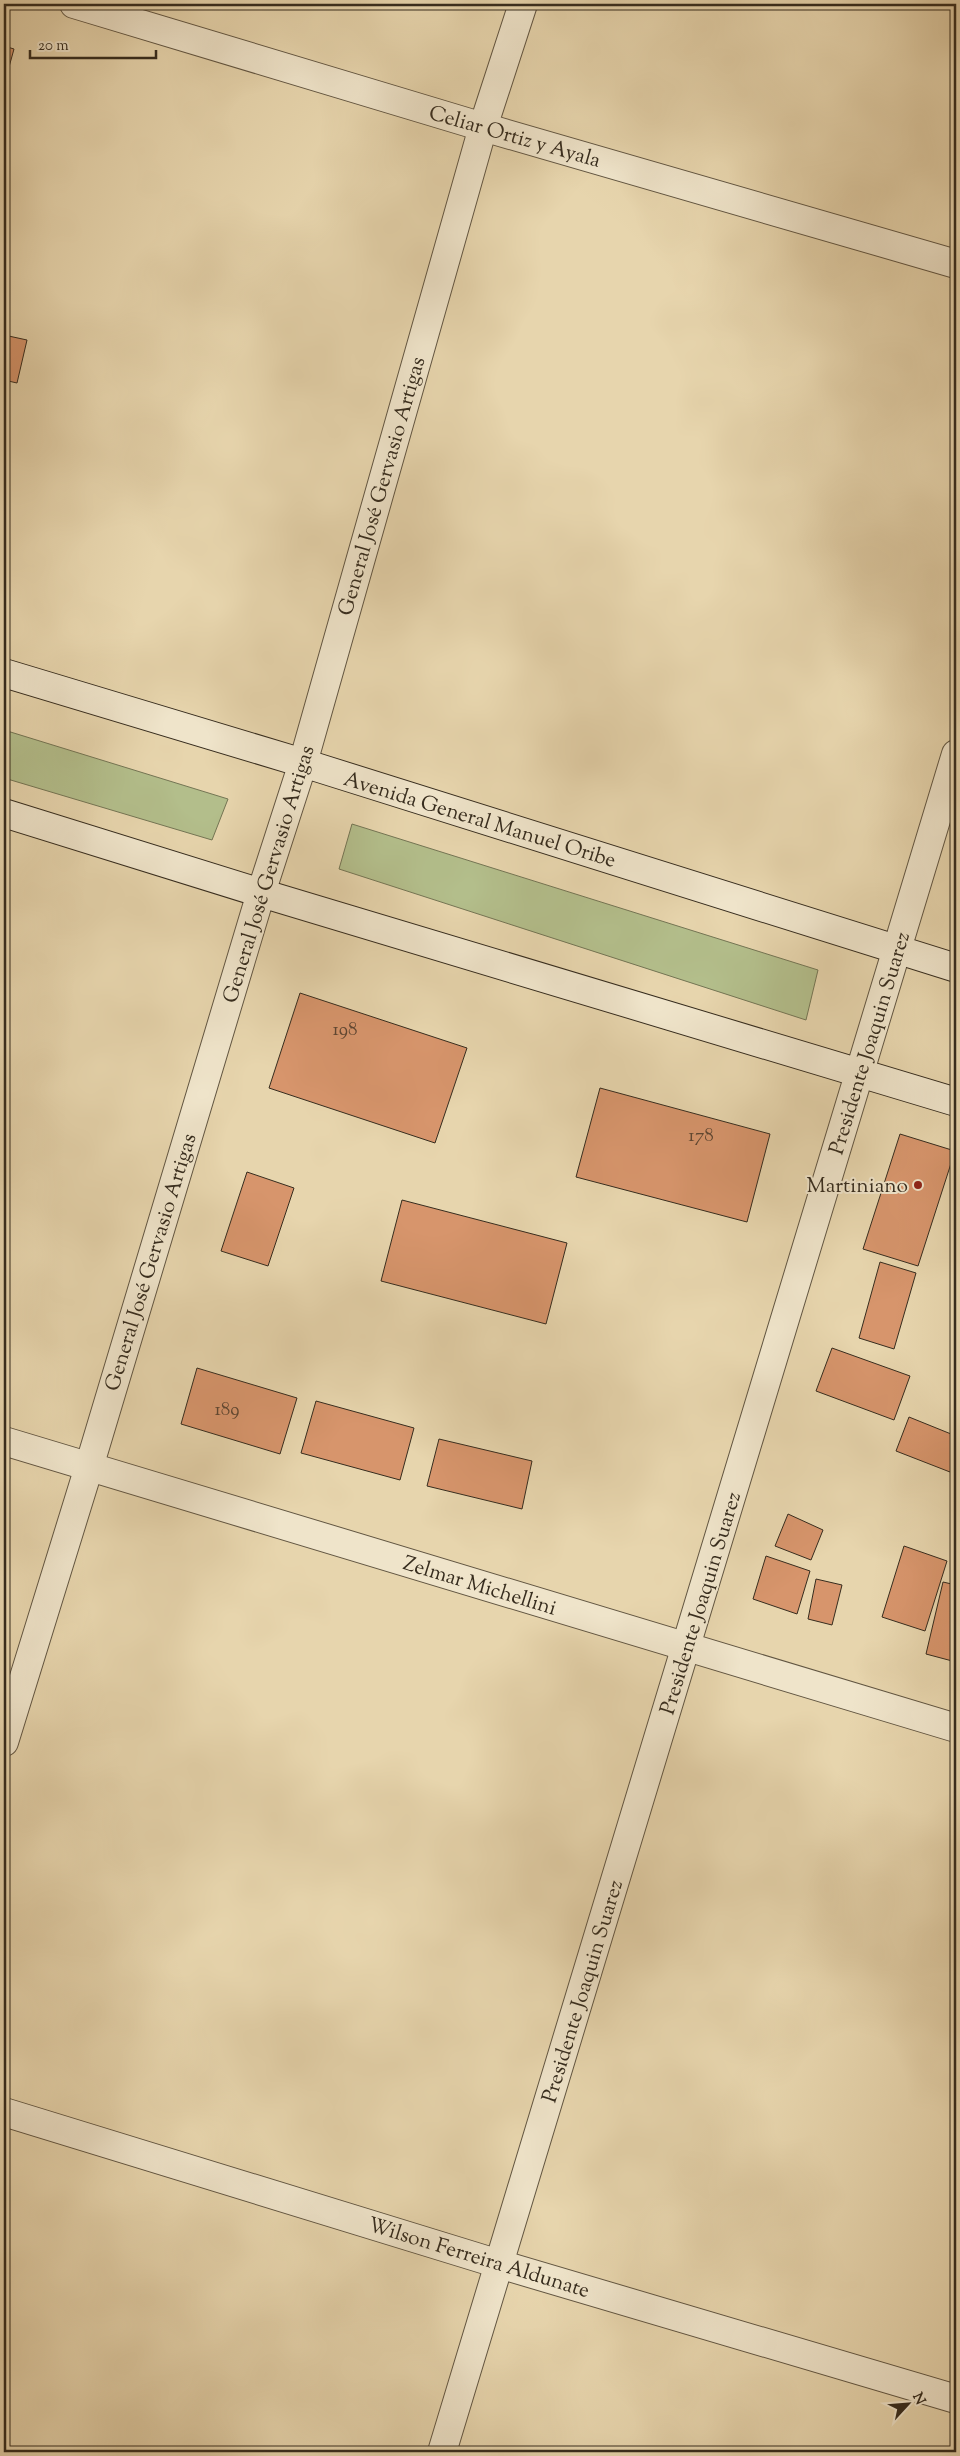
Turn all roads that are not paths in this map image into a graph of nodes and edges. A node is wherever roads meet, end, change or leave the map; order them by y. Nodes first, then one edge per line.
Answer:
1 (74, 4) edge
2 (522, 4) edge
3 (483, 127) junction
4 (956, 264) edge
5 (4, 673) edge
6 (956, 754) edge
7 (303, 763) junction
8 (4, 813) edge
9 (261, 893) junction
10 (898, 951) junction
11 (956, 968) edge
12 (859, 1072) junction
13 (956, 1102) edge
14 (4, 1441) edge
15 (89, 1467) junction
16 (686, 1648) junction
17 (956, 1728) edge
18 (4, 1742) edge
19 (4, 2112) edge
20 (499, 2264) junction
21 (956, 2399) edge
22 (442, 2452) edge

1 - 3 street, Celiar Ortiz y Ayala
2 - 3 street, General José Gervasio Artigas
3 - 4 street, Celiar Ortiz y Ayala
3 - 7 street, General José Gervasio Artigas
5 - 7 street, Avenida General Manuel Oribe
6 - 10 street, Presidente Joaquin Suarez
7 - 9 street, General José Gervasio Artigas
7 - 10 street, Avenida General Manuel Oribe
8 - 9 street
9 - 12 street
9 - 15 street, General José Gervasio Artigas
10 - 11 street, Avenida General Manuel Oribe
10 - 12 street, Presidente Joaquin Suarez
12 - 13 street
12 - 16 street, Presidente Joaquin Suarez
14 - 15 street, Zelmar Michellini
15 - 16 street, Zelmar Michellini
15 - 18 street, General José Gervasio Artigas
16 - 17 street, Zelmar Michellini
16 - 20 street, Presidente Joaquin Suarez
19 - 20 street, Wilson Ferreira Aldunate
20 - 21 street, Wilson Ferreira Aldunate
20 - 22 street, Presidente Joaquin Suarez

